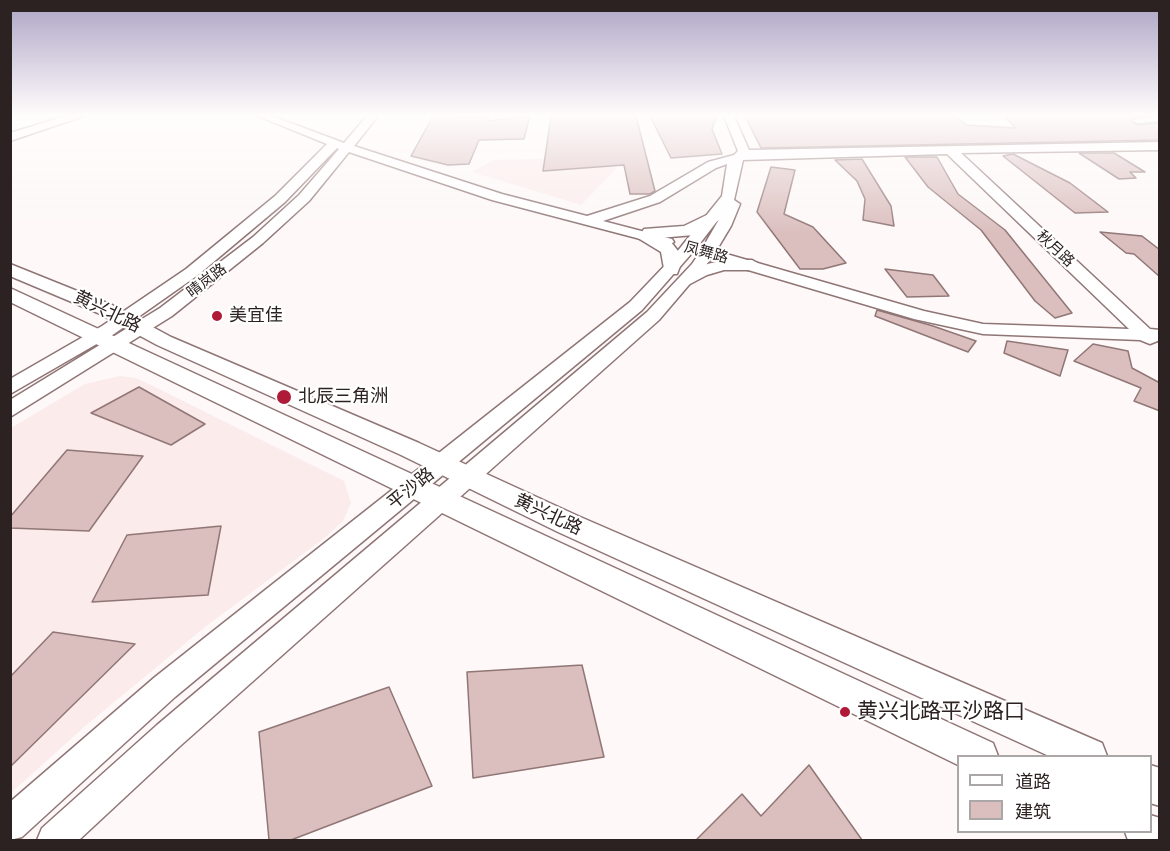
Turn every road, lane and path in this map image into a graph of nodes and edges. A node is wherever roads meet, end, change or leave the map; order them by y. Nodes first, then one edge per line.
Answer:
1 (333, 156) edge
2 (377, 156) edge
3 (382, 156) edge
4 (740, 156) edge
5 (743, 156) edge
6 (744, 156) edge
7 (959, 156) edge
8 (713, 217) junction
9 (593, 218) junction
10 (648, 235) junction
11 (700, 248) junction
12 (752, 265) junction
13 (10, 268) edge
14 (679, 274) junction
15 (10, 294) edge
16 (120, 332) junction
17 (1156, 335) edge
18 (1160, 348) edge
19 (10, 388) edge
20 (10, 410) edge
21 (442, 464) junction
22 (468, 477) junction
23 (415, 486) junction
24 (443, 500) junction
25 (978, 755) edge
26 (1087, 755) edge
27 (10, 825) edge
28 (54, 840) edge

1 - 16 street, 晴岚路
2 - 10 street, 凤舞路
3 - 9 street, 凤舞路
4 - 9 street
5 - 8 street, 平沙路
6 - 11 street, 平沙路
7 - 17 street, 秋月路
8 - 10 main road
8 - 11 street, 平沙路
9 - 10 street, 凤舞路
10 - 11 street, 凤舞路
10 - 14 main road
11 - 12 street, 凤舞路
11 - 14 street, 平沙路
12 - 14 main road
12 - 17 street, 凤舞路
13 - 16 main road, 黄兴北路
14 - 21 street, 平沙路
14 - 22 street, 平沙路
15 - 16 main road, 黄兴北路
16 - 19 street, 晴岚路
16 - 20 street, 晴岚路
16 - 21 main road, 黄兴北路
16 - 23 main road, 黄兴北路
17 - 18 street, 秋月路
21 - 22 main road, 黄兴北路
21 - 23 street, 平沙路
22 - 24 street, 平沙路
22 - 26 main road, 黄兴北路
23 - 24 main road, 黄兴北路
23 - 27 street, 平沙路
24 - 25 main road, 黄兴北路
24 - 28 street, 平沙路

